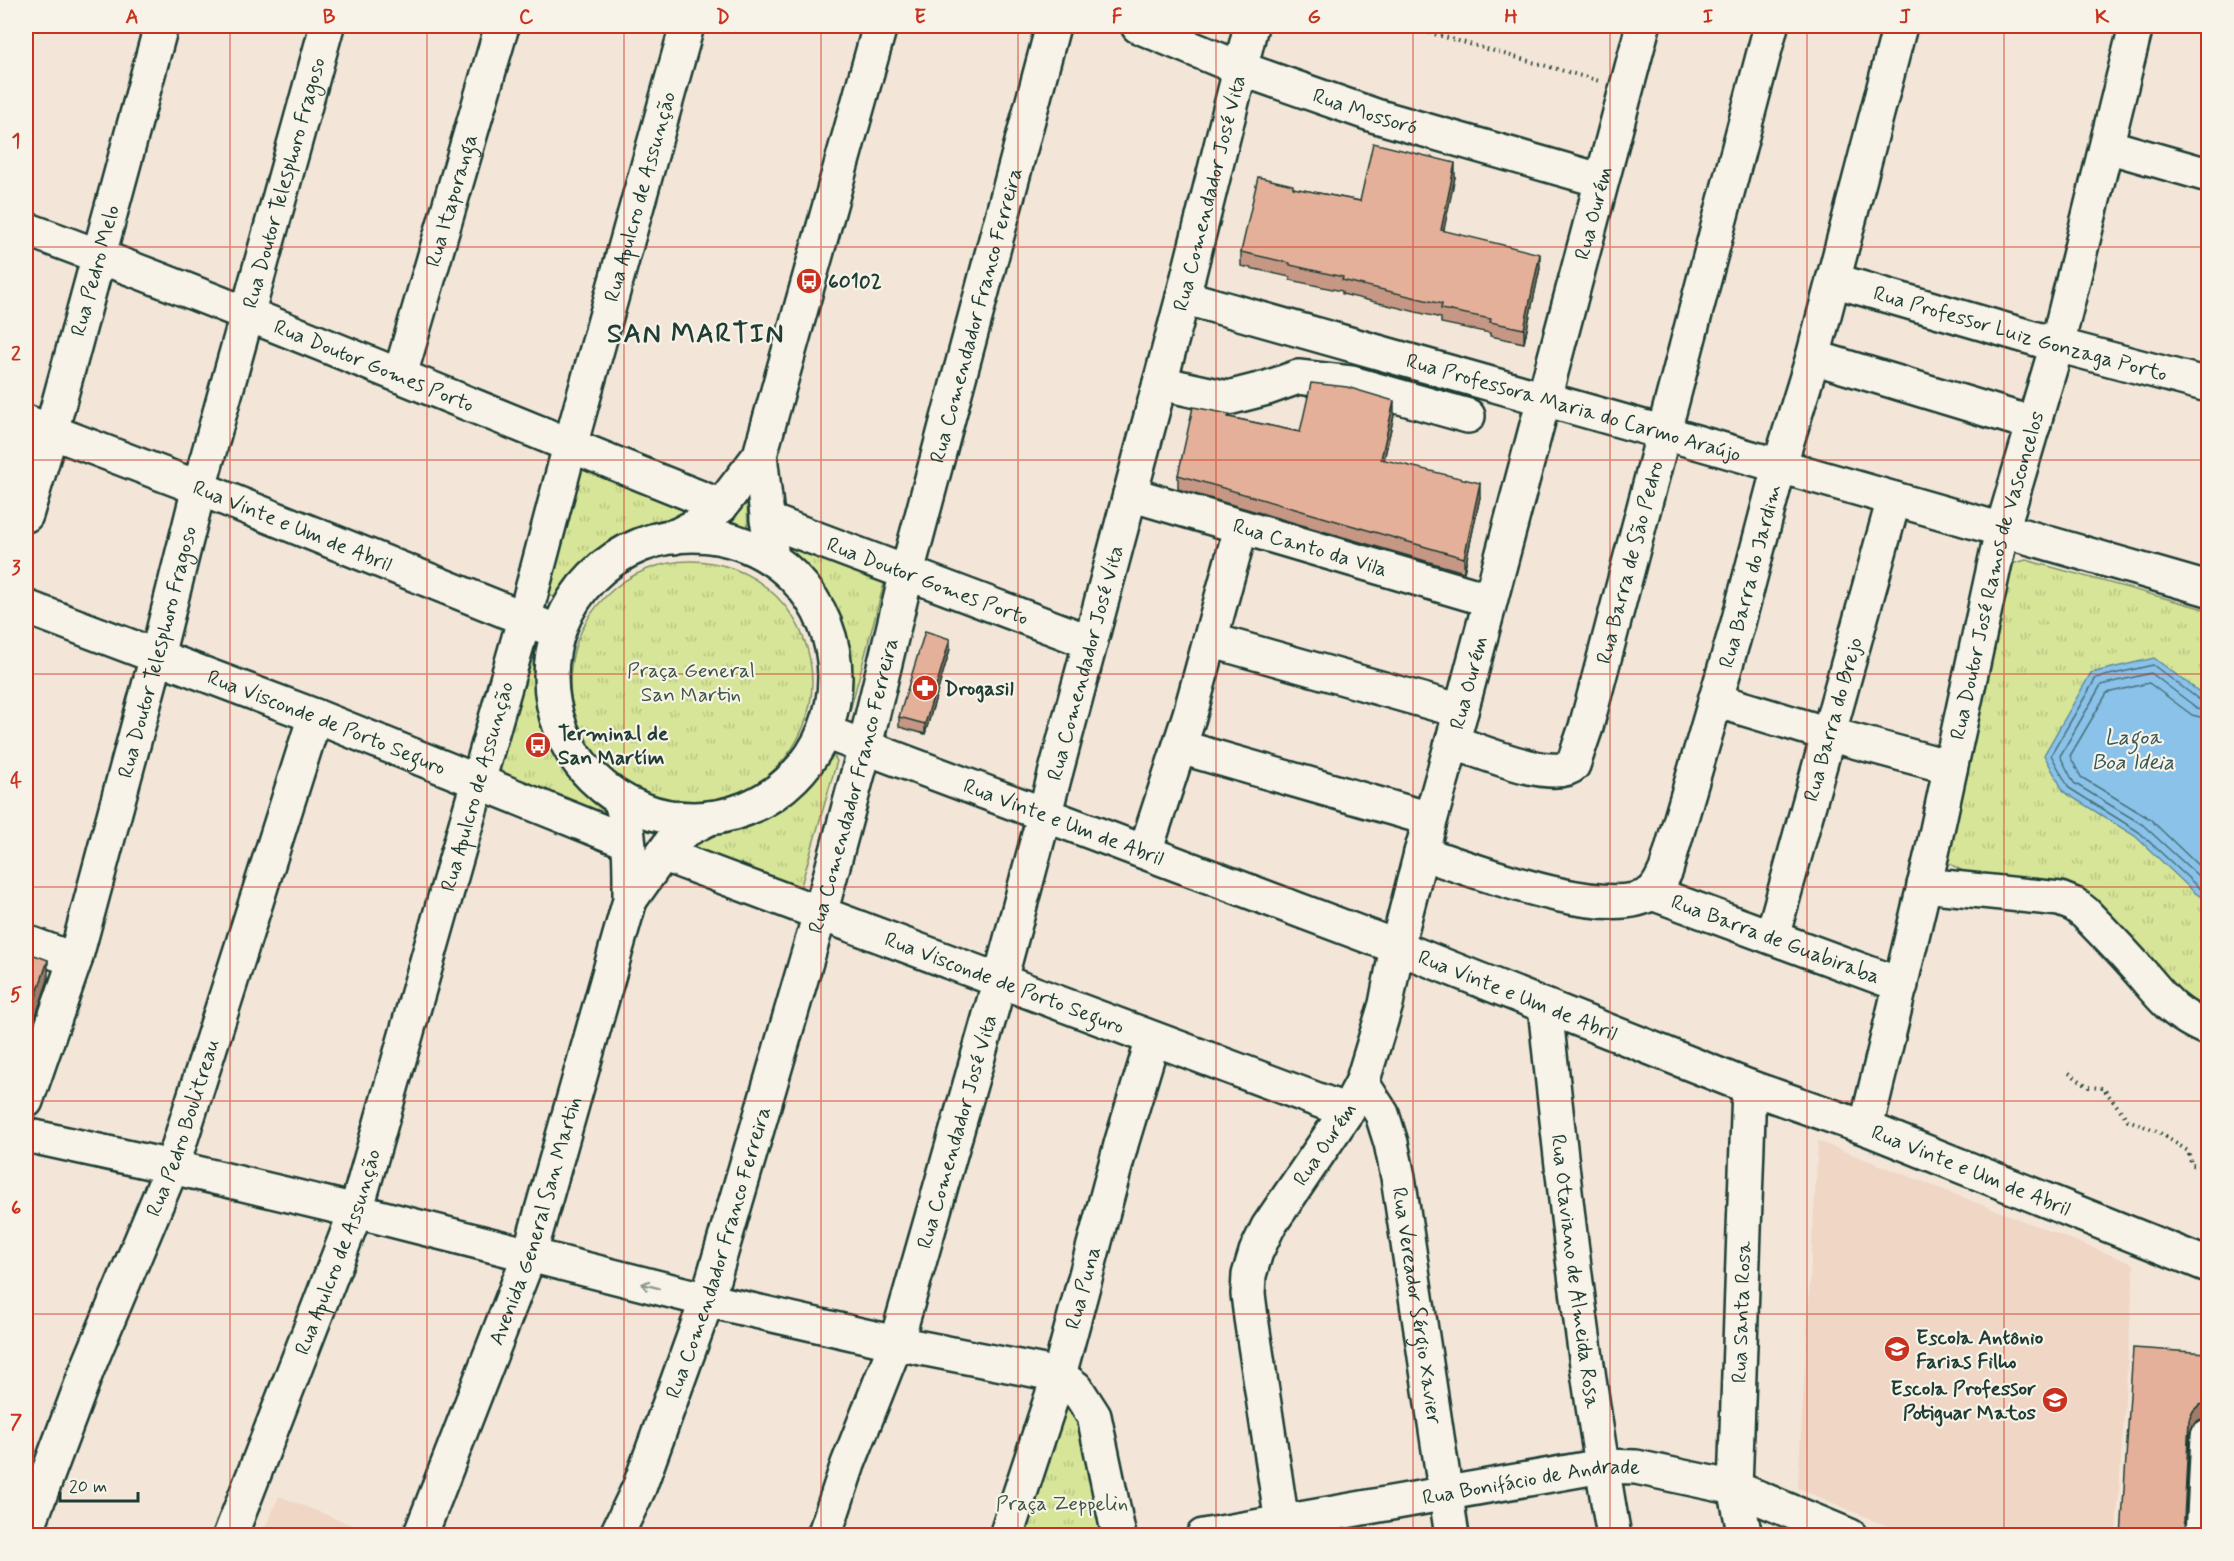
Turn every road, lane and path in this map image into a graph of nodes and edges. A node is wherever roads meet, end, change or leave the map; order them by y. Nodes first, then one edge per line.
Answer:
1 (161, 26) edge
2 (327, 26) edge
3 (502, 26) edge
4 (687, 26) edge
5 (880, 26) edge
6 (1053, 26) edge
7 (1138, 26) edge
8 (1251, 26) edge
9 (1406, 26) edge
10 (1643, 26) edge
11 (1772, 26) edge
12 (1900, 26) edge
13 (2136, 26) edge
14 (1239, 68) junction
15 (1625, 89) junction
16 (2106, 146) junction
17 (2208, 175) edge
18 (1600, 180) junction
19 (26, 230) edge
20 (98, 256) junction
21 (1833, 280) junction
22 (1183, 297) junction
23 (246, 315) junction
24 (2057, 345) junction
25 (1813, 357) junction
26 (400, 375) junction
27 (1160, 383) junction
28 (2208, 385) edge
29 (1545, 397) junction
30 (1468, 416) dead end
31 (2034, 424) junction
32 (38, 427) edge
33 (1664, 434) junction
34 (570, 446) junction
35 (760, 455) junction
36 (1779, 467) junction
37 (199, 488) junction
38 (1130, 494) junction
39 (1894, 499) junction
40 (721, 506) junction
41 (26, 514) edge
42 (767, 520) junction
43 (1241, 527) junction
44 (2002, 530) junction
45 (674, 537) junction
46 (772, 559) junction
47 (907, 572) junction
48 (2208, 589) edge
49 (1490, 600) junction
50 (26, 607) edge
51 (524, 620) junction
52 (558, 632) junction
53 (1210, 640) junction
54 (1090, 642) junction
55 (157, 656) junction
56 (1715, 700) junction
57 (315, 716) junction
58 (1457, 727) junction
59 (825, 732) junction
60 (1828, 734) junction
61 (865, 745) junction
62 (1180, 747) junction
63 (1950, 767) junction
64 (479, 781) junction
65 (620, 799) junction
66 (1045, 814) junction
67 (709, 818) junction
68 (1430, 819) junction
69 (628, 842) junction
70 (1145, 852) junction
71 (1421, 853) junction
72 (662, 854) junction
73 (1924, 885) junction
74 (1652, 893) junction
75 (630, 900) junction
76 (820, 914) junction
77 (1772, 937) junction
78 (26, 942) edge
79 (1397, 947) junction
80 (75, 960) junction
81 (1000, 980) junction
82 (1901, 985) junction
83 (1545, 1006) junction
84 (2208, 1029) edge
85 (1153, 1039) junction
86 (2069, 1073) dead end
87 (1362, 1083) junction
88 (1749, 1087) junction
89 (26, 1101) edge
90 (1347, 1111) junction
91 (1866, 1128) junction
92 (26, 1135) edge
93 (172, 1167) junction
94 (2208, 1167) edge
95 (356, 1211) junction
96 (529, 1256) junction
97 (2208, 1265) edge
98 (707, 1300) junction
99 (896, 1343) junction
100 (1059, 1375) junction
101 (2208, 1436) edge
102 (1602, 1466) junction
103 (1735, 1488) junction
104 (1445, 1493) junction
105 (2205, 1522) edge
106 (1283, 1529) edge
107 (26, 1532) edge
108 (230, 1536) edge
109 (420, 1536) edge
110 (616, 1536) edge
111 (824, 1536) edge
112 (1006, 1536) edge
113 (1119, 1536) edge
114 (1203, 1536) edge
115 (1452, 1536) edge
116 (1614, 1536) edge
117 (1745, 1536) edge
118 (1850, 1536) edge

1 - 20 street, Rua Pedro Melo
2 - 23 street, Rua Doutor Telesphoro Fragoso
3 - 26 street, Rua Itaporanga
4 - 34 street, Rua Apulcro de Assunção
5 - 35 street
6 - 47 street, Rua Comendador Franco Ferreira
7 - 14 street, Rua Mossoró
8 - 14 street, Rua Comendador José Vita
9 - 15 path
10 - 15 street, Rua Ourém
11 - 33 street, Rua Barra de São Pedro
12 - 21 street, Rua Barra do Jardim
13 - 16 street, Rua Doutor José Ramos de Vasconcelos
14 - 18 street, Rua Mossoró
14 - 22 street, Rua Comendador José Vita
15 - 18 street, Rua Ourém
16 - 17 street
16 - 24 street, Rua Doutor José Ramos de Vasconcelos
18 - 29 street, Rua Ourém
19 - 20 street, Rua Doutor Gomes Porto
20 - 23 street, Rua Doutor Gomes Porto
20 - 32 street, Rua Pedro Melo
21 - 24 street, Rua Professor Luiz Gonzaga Porto
21 - 25 street, Rua Barra do Jardim
22 - 27 street, Rua Comendador José Vita
22 - 29 street, Rua Professora Maria do Carmo Araújo
23 - 26 street, Rua Doutor Gomes Porto
23 - 37 street, Rua Doutor Telesphoro Fragoso
24 - 28 street, Rua Professor Luiz Gonzaga Porto
24 - 31 street, Rua Doutor José Ramos de Vasconcelos
25 - 31 street
25 - 36 street, Rua Barra do Jardim
26 - 34 street, Rua Doutor Gomes Porto
27 - 30 street
27 - 38 street, Rua Comendador José Vita
29 - 33 street, Rua Professora Maria do Carmo Araújo
29 - 49 street, Rua Ourém
31 - 44 street, Rua Doutor José Ramos de Vasconcelos
32 - 37 street, Rua Vinte e Um de Abril
32 - 41 street, Rua Pedro Melo
33 - 36 street, Rua Professora Maria do Carmo Araújo
33 - 58 street, Rua Barra de São Pedro
34 - 40 street, Rua Doutor Gomes Porto
34 - 51 street, Rua Apulcro de Assunção
35 - 40 street
35 - 42 street
36 - 39 street, Rua Professora Maria do Carmo Araújo
36 - 56 street, Rua Barra do Jardim
37 - 51 street, Rua Vinte e Um de Abril
37 - 55 street, Rua Doutor Telesphoro Fragoso
38 - 43 street, Rua Canto da Vila
38 - 54 street, Rua Comendador José Vita
39 - 44 street, Rua Professora Maria do Carmo Araújo
39 - 60 street, Rua Barra do Brejo
40 - 45 street
42 - 46 street
42 - 47 street, Rua Doutor Gomes Porto
43 - 49 street, Rua Canto da Vila
43 - 53 street
44 - 48 street, Rua Professora Maria do Carmo Araújo
44 - 63 street, Rua Doutor José Ramos de Vasconcelos
45 - 46 street
45 - 52 street
46 - 59 street
47 - 54 street, Rua Doutor Gomes Porto
47 - 61 street, Rua Comendador Franco Ferreira
49 - 58 street, Rua Ourém
50 - 55 street, Rua Visconde de Porto Seguro
51 - 52 street, Rua Vinte e Um de Abril
51 - 64 street, Rua Apulcro de Assunção
52 - 65 street
53 - 58 street
53 - 62 street
54 - 66 street, Rua Comendador José Vita
55 - 57 street, Rua Visconde de Porto Seguro
55 - 80 street, Rua Doutor Telesphoro Fragoso
56 - 60 street
56 - 74 street, Rua Barra do Jardim
57 - 64 street, Rua Visconde de Porto Seguro
57 - 93 street, Rua Pedro Boulitreau
58 - 68 street, Rua Ourém
59 - 61 street, Rua Vinte e Um de Abril
59 - 67 street
60 - 63 street
60 - 77 street, Rua Barra do Brejo
61 - 66 street, Rua Vinte e Um de Abril
61 - 76 street, Rua Comendador Franco Ferreira
62 - 68 street
62 - 70 street
63 - 73 street, Rua Doutor José Ramos de Vasconcelos
64 - 69 street, Rua Visconde de Porto Seguro
64 - 95 street, Rua Apulcro de Assunção
65 - 67 street
65 - 69 street, Avenida General San Martin
66 - 70 street, Rua Vinte e Um de Abril
66 - 81 street, Rua Comendador José Vita
67 - 72 street, Avenida General San Martin
68 - 71 street, Rua Ourém
69 - 75 street, Avenida General San Martin
70 - 79 street, Rua Vinte e Um de Abril
71 - 74 street
71 - 79 street, Rua Ourém
72 - 75 street, Avenida General San Martin
72 - 76 street, Rua Visconde de Porto Seguro
73 - 82 street, Rua Doutor José Ramos de Vasconcelos
73 - 84 street
74 - 77 street, Rua Barra de Guabiraba
75 - 96 street, Avenida General San Martin
76 - 81 street, Rua Visconde de Porto Seguro
76 - 98 street, Rua Comendador Franco Ferreira
77 - 82 street, Rua Barra de Guabiraba
78 - 80 street
79 - 83 street, Rua Vinte e Um de Abril
79 - 87 street, Rua Ourém
80 - 89 street, Rua Doutor Telesphoro Fragoso
81 - 85 street, Rua Visconde de Porto Seguro
81 - 99 street, Rua Comendador José Vita
82 - 91 street, Rua Doutor José Ramos de Vasconcelos
83 - 88 street, Rua Vinte e Um de Abril
83 - 102 street, Rua Otaviano de Almeida Rosa
85 - 90 street, Rua Visconde de Porto Seguro
85 - 100 street, Rua Puna
86 - 94 path
87 - 90 street, Rua Ourém
87 - 104 street, Rua Vereador Sérgio Xavier
88 - 91 street, Rua Vinte e Um de Abril
88 - 103 street, Rua Santa Rosa
90 - 106 street, Rua Ourém
91 - 97 street, Rua Vinte e Um de Abril
92 - 93 street
93 - 95 street
93 - 107 street, Rua Pedro Boulitreau
95 - 96 street
95 - 108 street, Rua Apulcro de Assunção
98 -> 96 street
96 - 109 street, Avenida General San Martin
98 - 99 street
98 - 110 street, Rua Comendador Franco Ferreira
99 - 100 street
99 - 111 street, Rua Comendador José Vita
100 - 112 street, Rua Puna
100 - 113 street
101 - 105 street
102 - 103 street, Rua Bonifácio de Andrade
102 - 104 street, Rua Bonifácio de Andrade
102 - 116 street, Rua Otaviano de Almeida Rosa
103 - 117 street, Rua Santa Rosa
103 - 118 street, Rua Bonifácio de Andrade
104 - 106 street, Rua Bonifácio de Andrade
104 - 115 street, Rua Vereador Sérgio Xavier
106 - 114 street, Rua Bonifácio de Andrade

